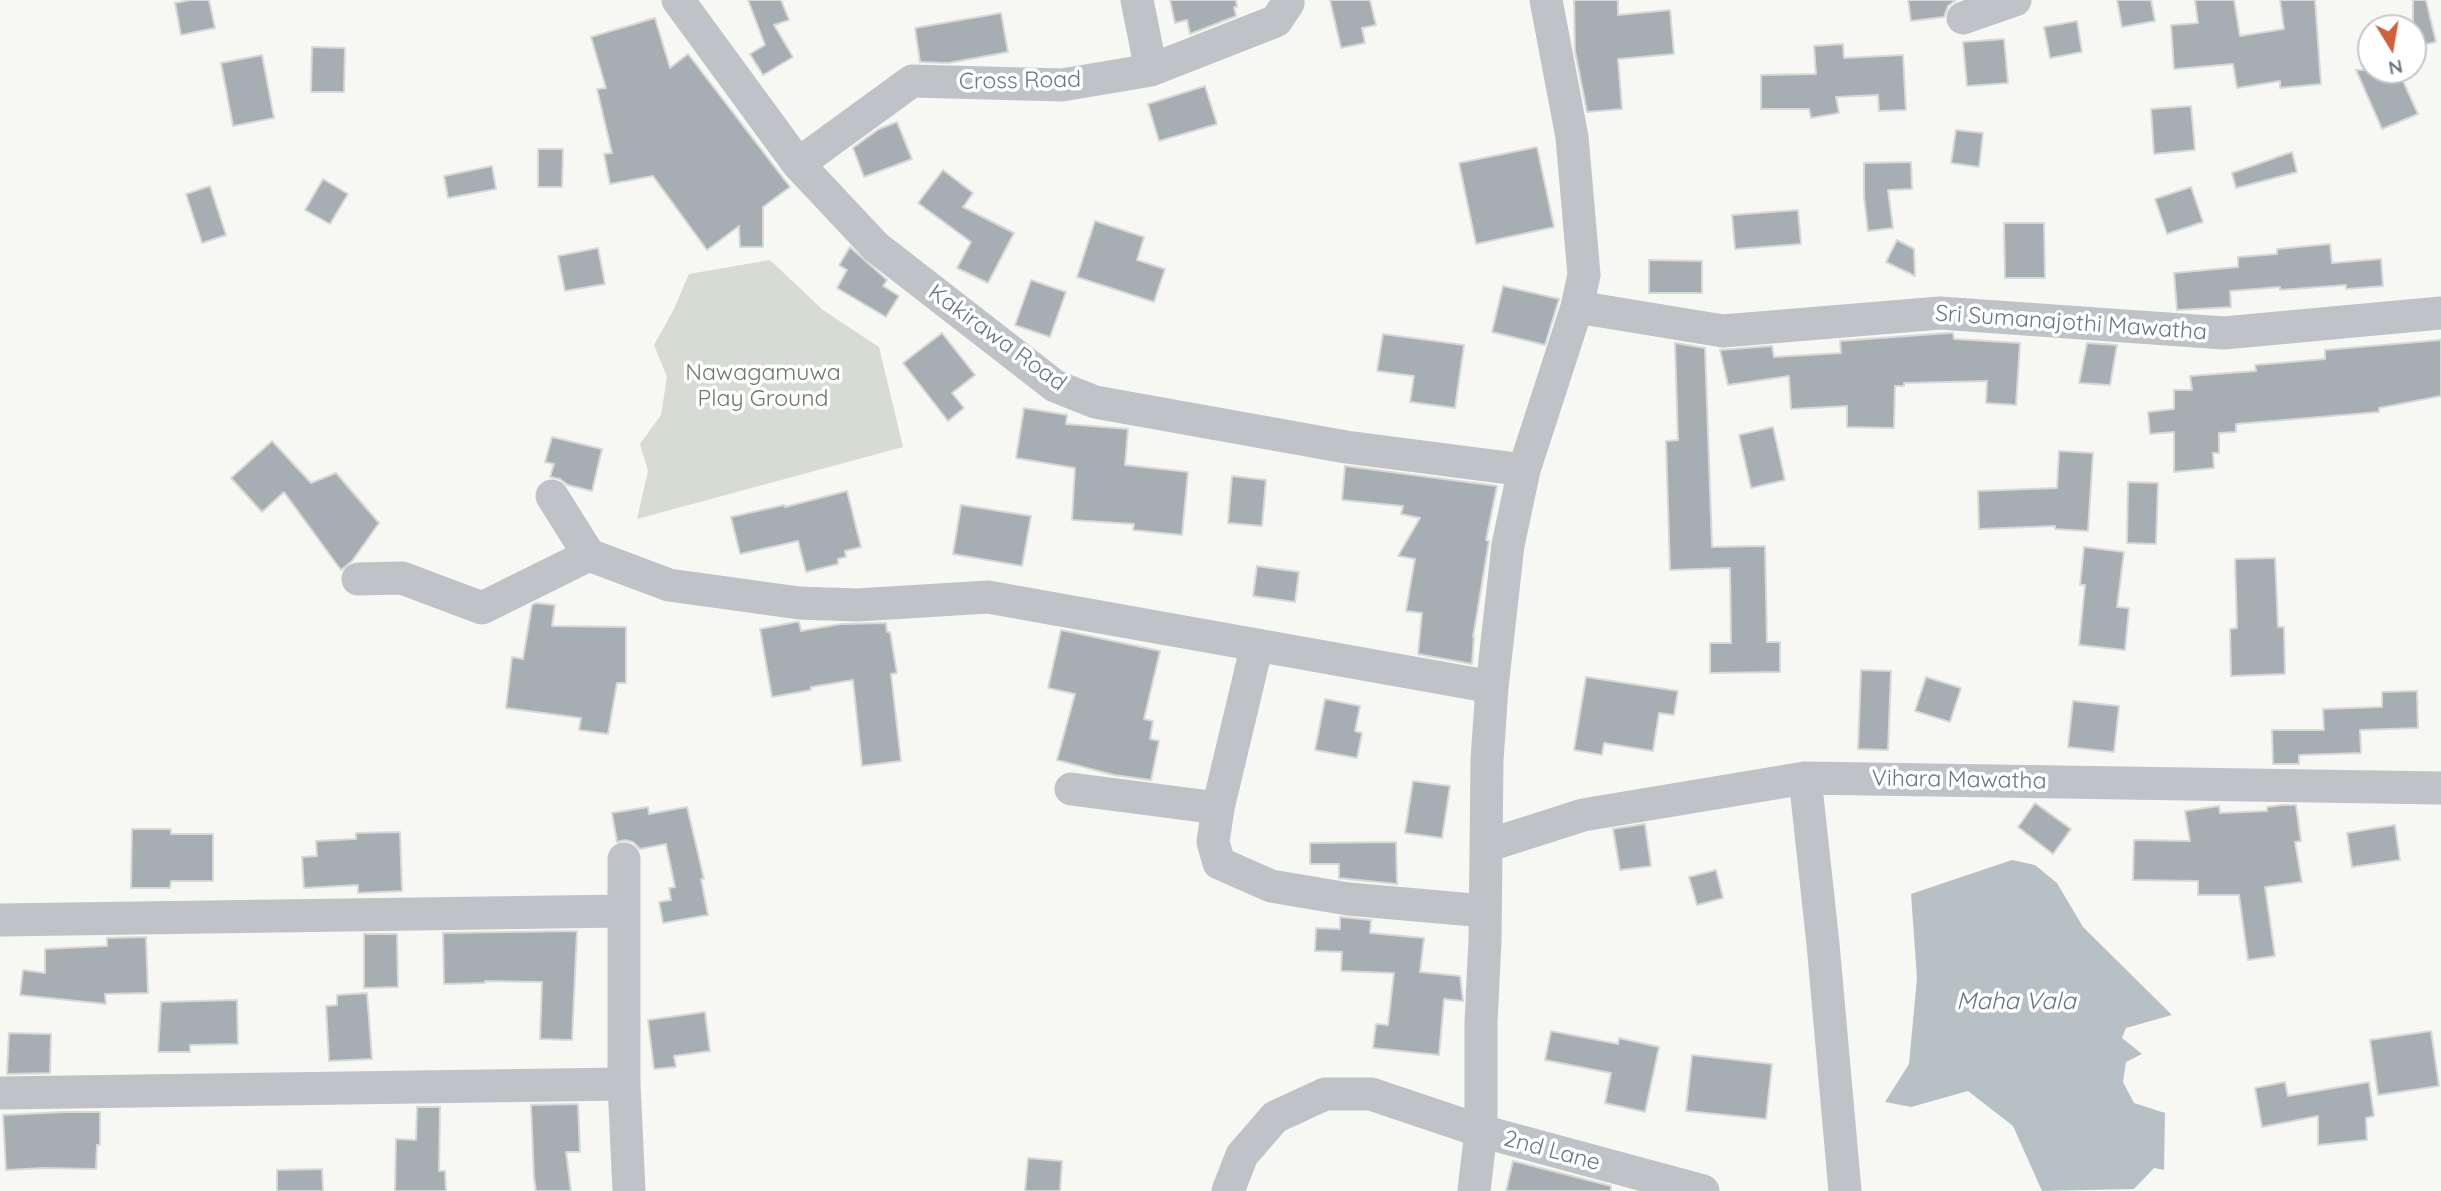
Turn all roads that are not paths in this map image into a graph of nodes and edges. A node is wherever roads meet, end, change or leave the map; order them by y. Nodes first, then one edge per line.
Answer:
1 (678, 0) edge
2 (1136, 0) edge
3 (1287, 0) edge
4 (1546, 0) edge
5 (2015, 0) edge
6 (1963, 18) dead end
7 (1151, 70) junction
8 (798, 164) junction
9 (1577, 307) junction
10 (2441, 313) edge
11 (1524, 470) junction
12 (552, 496) dead end
13 (589, 555) junction
14 (358, 579) dead end
15 (1257, 645) junction
16 (1492, 687) junction
17 (1805, 778) junction
18 (2441, 788) edge
19 (1071, 789) dead end
20 (1218, 808) junction
21 (1486, 846) junction
22 (624, 859) dead end
23 (623, 911) junction
24 (1485, 911) junction
25 (0, 920) edge
26 (624, 1084) junction
27 (0, 1093) edge
28 (1482, 1131) junction
29 (629, 1191) edge
30 (1228, 1191) edge
31 (1474, 1191) edge
32 (1703, 1191) edge
33 (1845, 1191) edge

1 - 8 street, Kakirawa Road
2 - 7 street
3 - 7 street, Cross Road
4 - 9 street
5 - 6 street
7 - 8 street, Cross Road
8 - 11 street, Kakirawa Road
9 - 10 street, Sri Sumanajothi Mawatha
9 - 11 street
11 - 16 street
12 - 13 street
13 - 14 street
13 - 15 street
15 - 16 street
15 - 20 street
16 - 21 street
17 - 18 street, Vihara Mawatha
17 - 21 street, Vihara Mawatha
17 - 33 street
19 - 20 street
20 - 24 street
21 - 24 street
22 - 23 street
23 - 25 street
23 - 26 street
24 - 28 street
26 - 27 street
26 - 29 street
28 - 30 street, 2nd Lane
28 - 31 street
28 - 32 street, 2nd Lane

